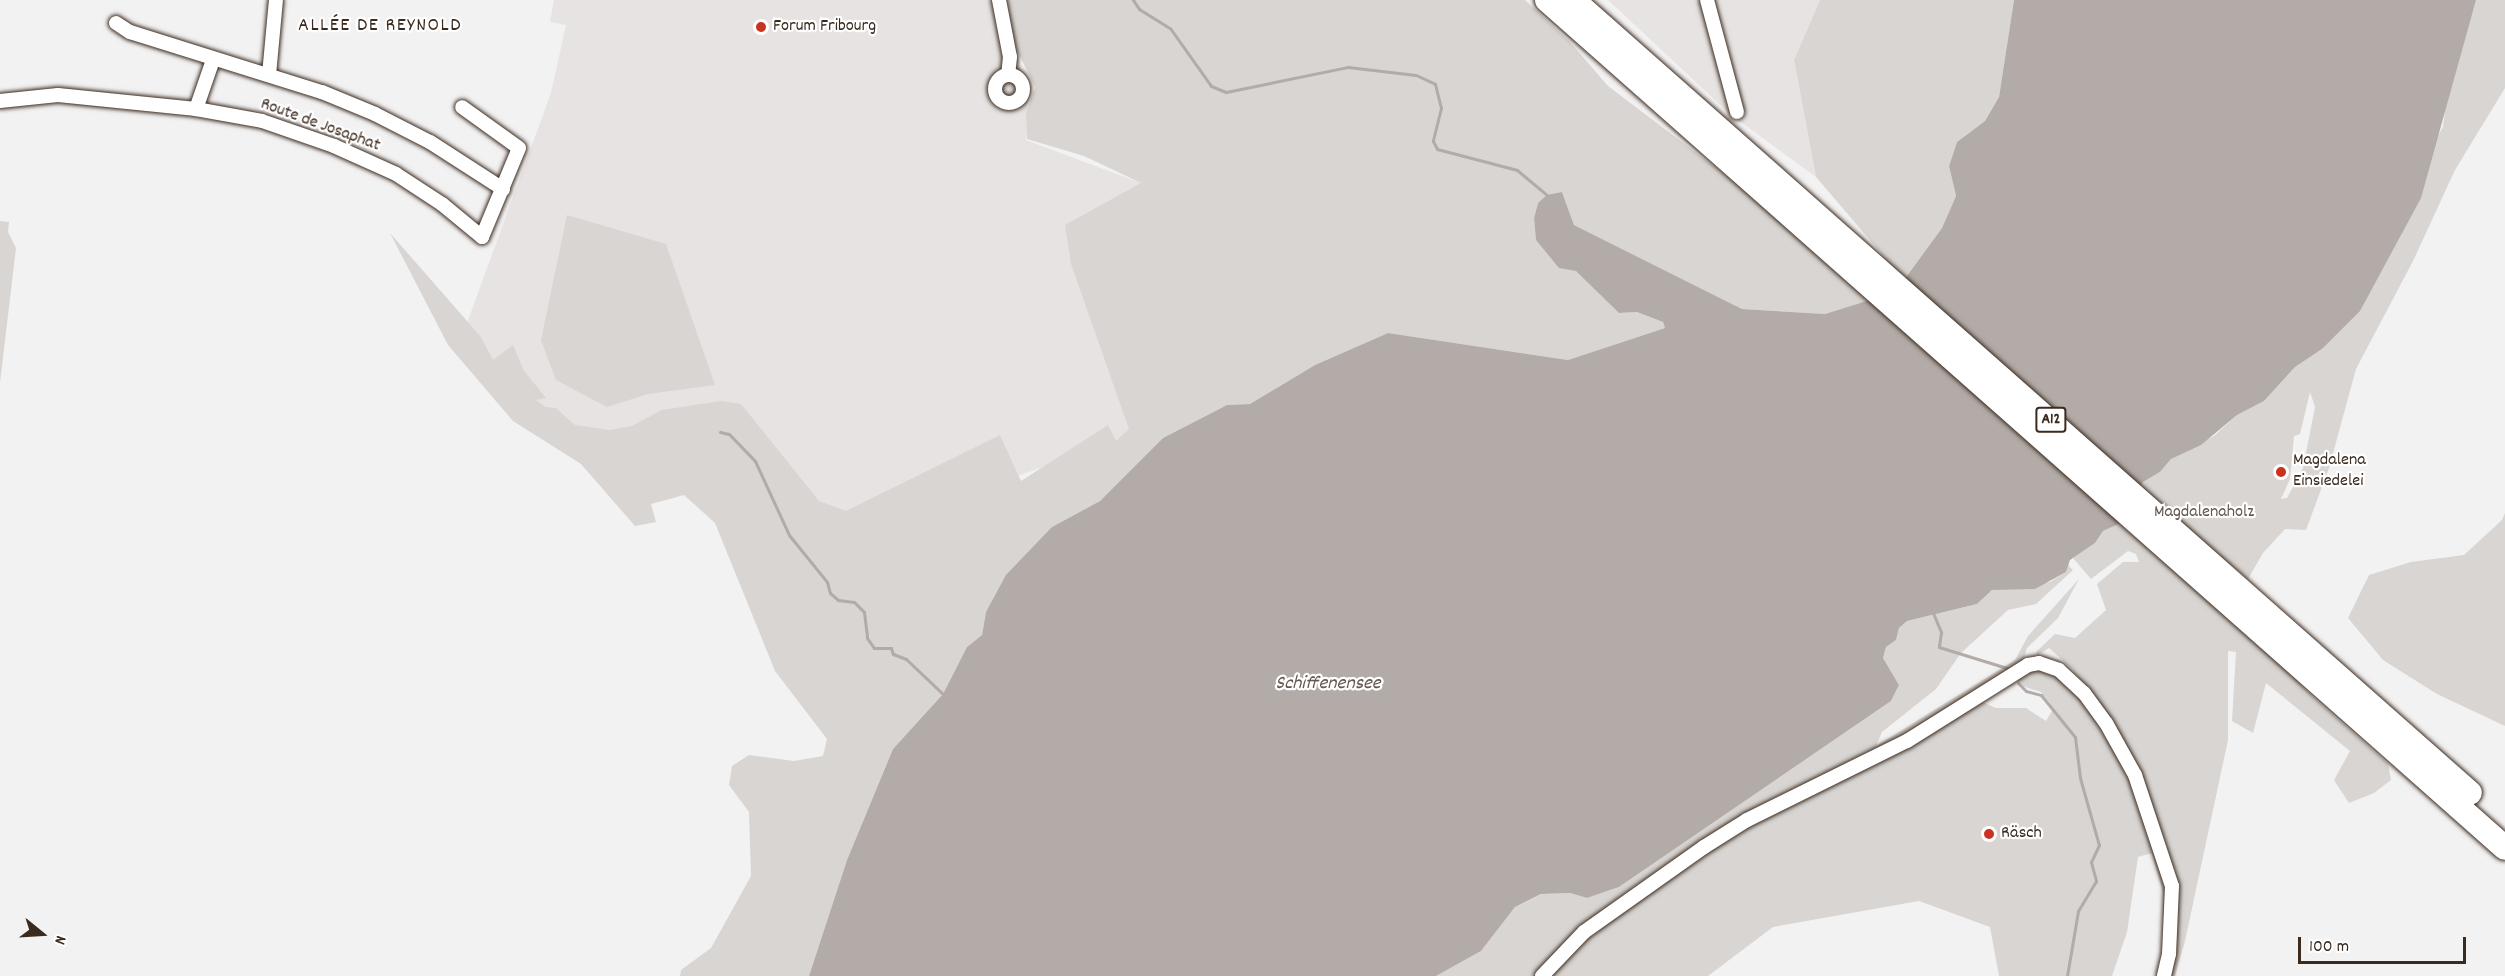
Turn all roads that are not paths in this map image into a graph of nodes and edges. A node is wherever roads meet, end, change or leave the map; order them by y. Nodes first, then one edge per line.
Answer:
1 (276, 0) edge
2 (999, 0) edge
3 (1547, 0) edge
4 (1573, 0) edge
5 (1707, 0) edge
6 (116, 23) dead end
7 (213, 60) junction
8 (268, 75) junction
9 (1008, 75) dead end
10 (0, 101) edge
11 (462, 107) dead end
12 (196, 109) junction
13 (1737, 112) dead end
14 (503, 189) junction
15 (1851, 256) junction
16 (2240, 598) junction
17 (2505, 825) edge
18 (2505, 848) edge
19 (1542, 976) edge
20 (2164, 976) edge

1 - 8 street, Route de Josaphat
2 - 9 street
3 - 15 highway, A12
4 - 15 highway, A12
5 - 13 street
6 - 7 street, Route de Josaphat
7 - 8 street, Route de Josaphat
7 - 12 street
8 - 14 street, Route de Josaphat
10 - 12 street, Route de Josaphat
11 - 14 street, Route de Josaphat
12 - 14 street, Route de Josaphat
15 - 16 highway, A12
16 - 17 highway, A12
16 - 18 highway, A12
19 - 20 street

